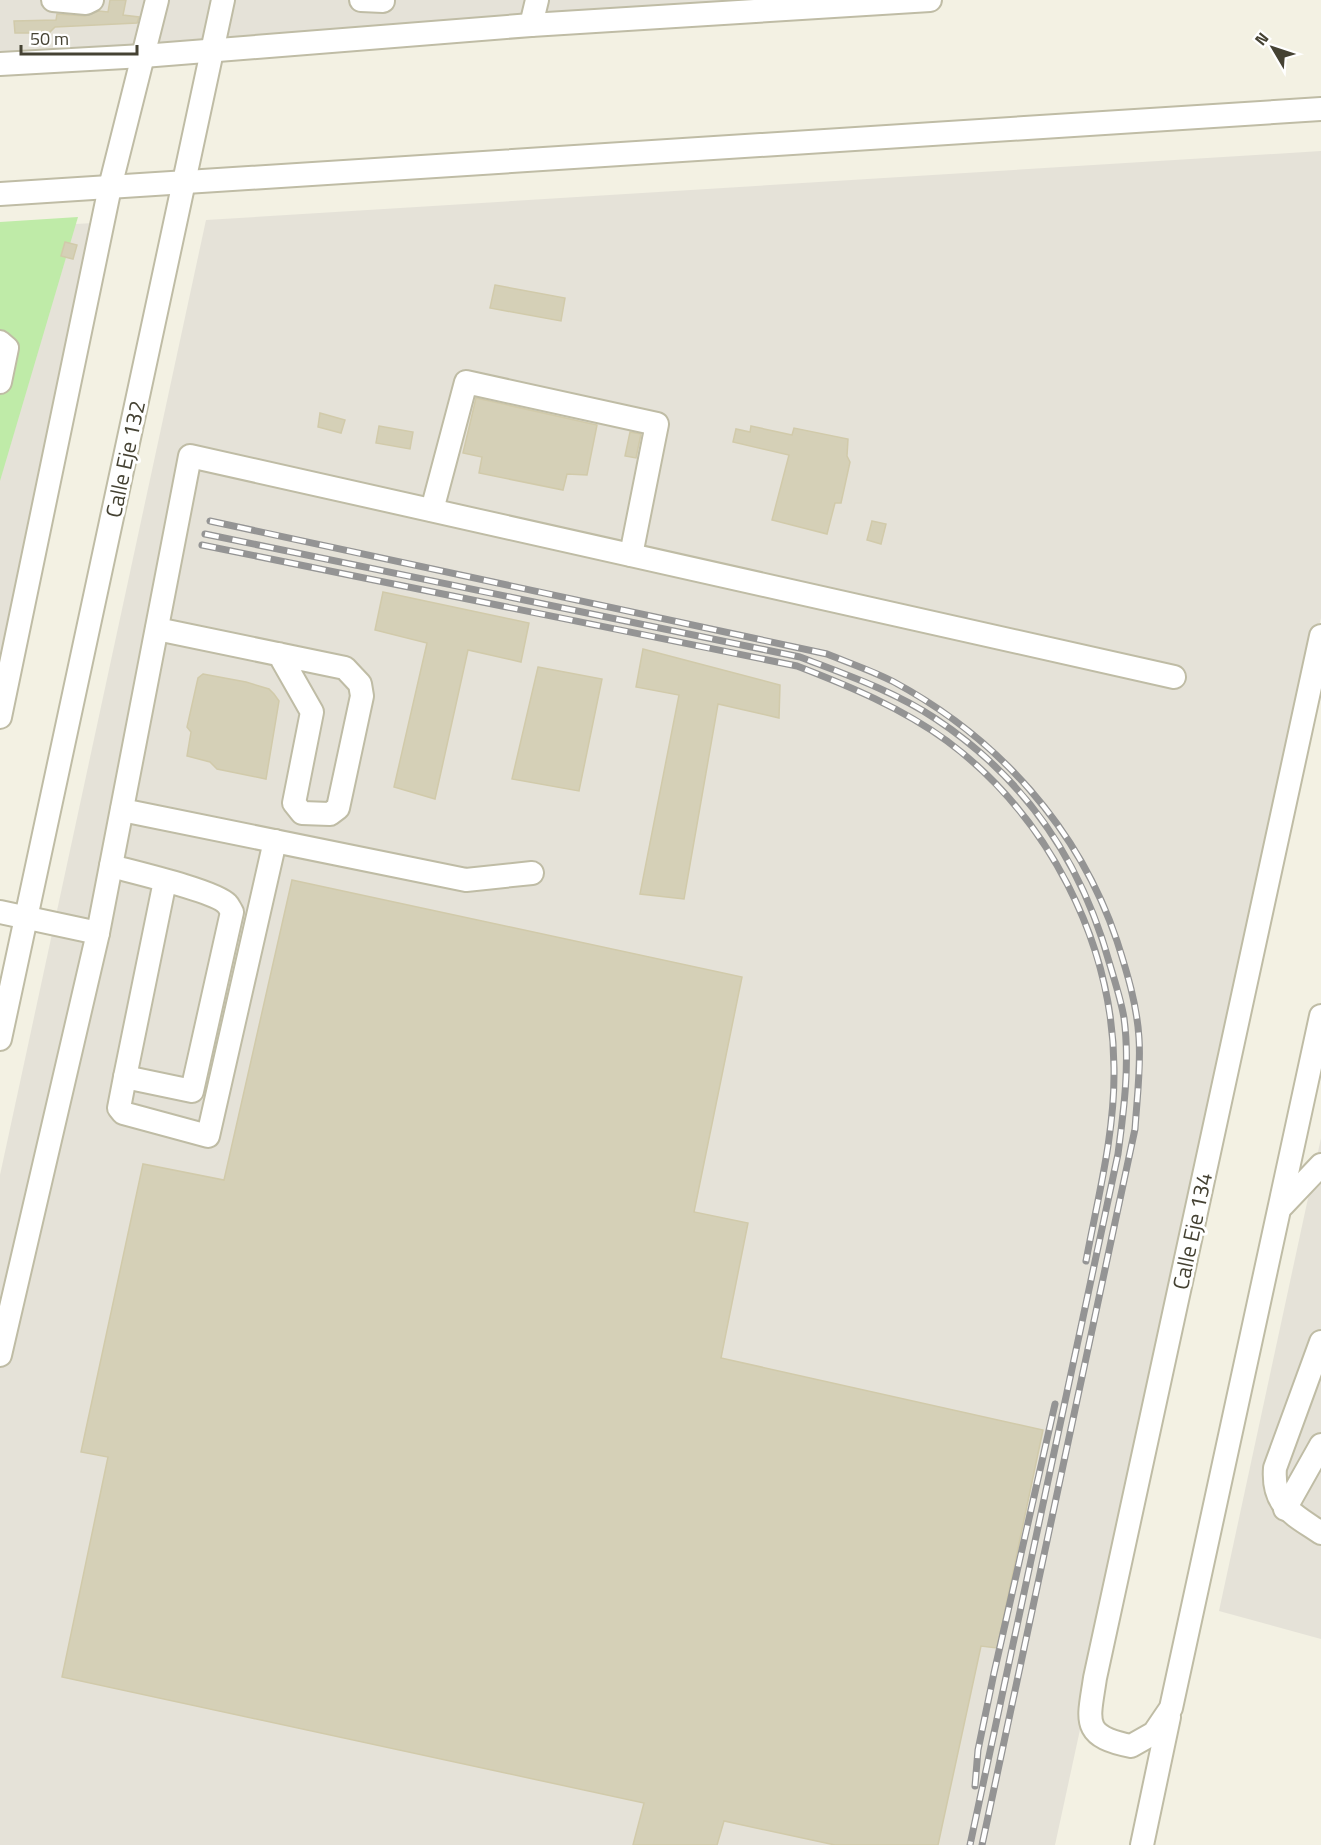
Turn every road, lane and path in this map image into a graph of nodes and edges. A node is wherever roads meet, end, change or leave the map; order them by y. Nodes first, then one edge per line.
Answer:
1 (53, 0) edge
2 (92, 0) edge
3 (157, 0) edge
4 (361, 0) edge
5 (537, 0) edge
6 (930, 0) edge
7 (383, 1) edge
8 (217, 6) edge
9 (531, 25) junction
10 (211, 51) junction
11 (143, 56) junction
12 (0, 64) edge
13 (1321, 109) edge
14 (185, 181) junction
15 (110, 187) junction
16 (0, 194) edge
17 (0, 342) edge
18 (0, 382) edge
19 (432, 510) junction
20 (631, 555) junction
21 (157, 629) junction
22 (1321, 636) edge
23 (279, 654) junction
24 (1174, 677) dead end
25 (0, 717) edge
26 (122, 810) junction
27 (275, 841) junction
28 (111, 866) junction
29 (532, 873) dead end
30 (165, 881) junction
31 (0, 912) edge
32 (26, 918) junction
33 (98, 933) junction
34 (1321, 1016) edge
35 (0, 1040) edge
36 (125, 1077) junction
37 (1321, 1165) edge
38 (1280, 1209) junction
39 (1321, 1342) edge
40 (0, 1355) edge
41 (1291, 1424) junction
42 (1321, 1444) edge
43 (1285, 1509) junction
44 (1321, 1533) edge
45 (1171, 1708) junction
46 (1142, 1845) edge

1 - 2 street
3 - 11 street
4 - 7 street
5 - 9 street
6 - 9 street
8 - 10 street, Calle Eje 132
9 - 10 street
10 - 11 street
10 - 14 street, Calle Eje 132
11 - 12 street
11 - 15 street
13 - 14 street
14 - 15 street
14 - 32 street, Calle Eje 132
15 - 16 street
15 - 25 street
17 - 18 street
19 - 20 street
19 - 20 street
19 - 21 street
20 - 24 street
21 - 23 street
21 - 26 street
22 - 45 street, Calle Eje 134
23 - 23 street
26 - 27 street
26 - 28 street
27 - 29 street
27 - 36 street
28 - 30 street
28 - 33 street
30 - 36 street
30 - 36 street
31 - 32 street
32 - 33 street
32 - 35 street, Calle Eje 132
33 - 40 street
34 - 38 street, Calle Eje 134
37 - 38 street
38 - 45 street, Calle Eje 134
39 - 41 street
41 - 42 street
41 - 43 street
42 - 43 street
43 - 44 street
45 - 46 street, Calle Eje 134

